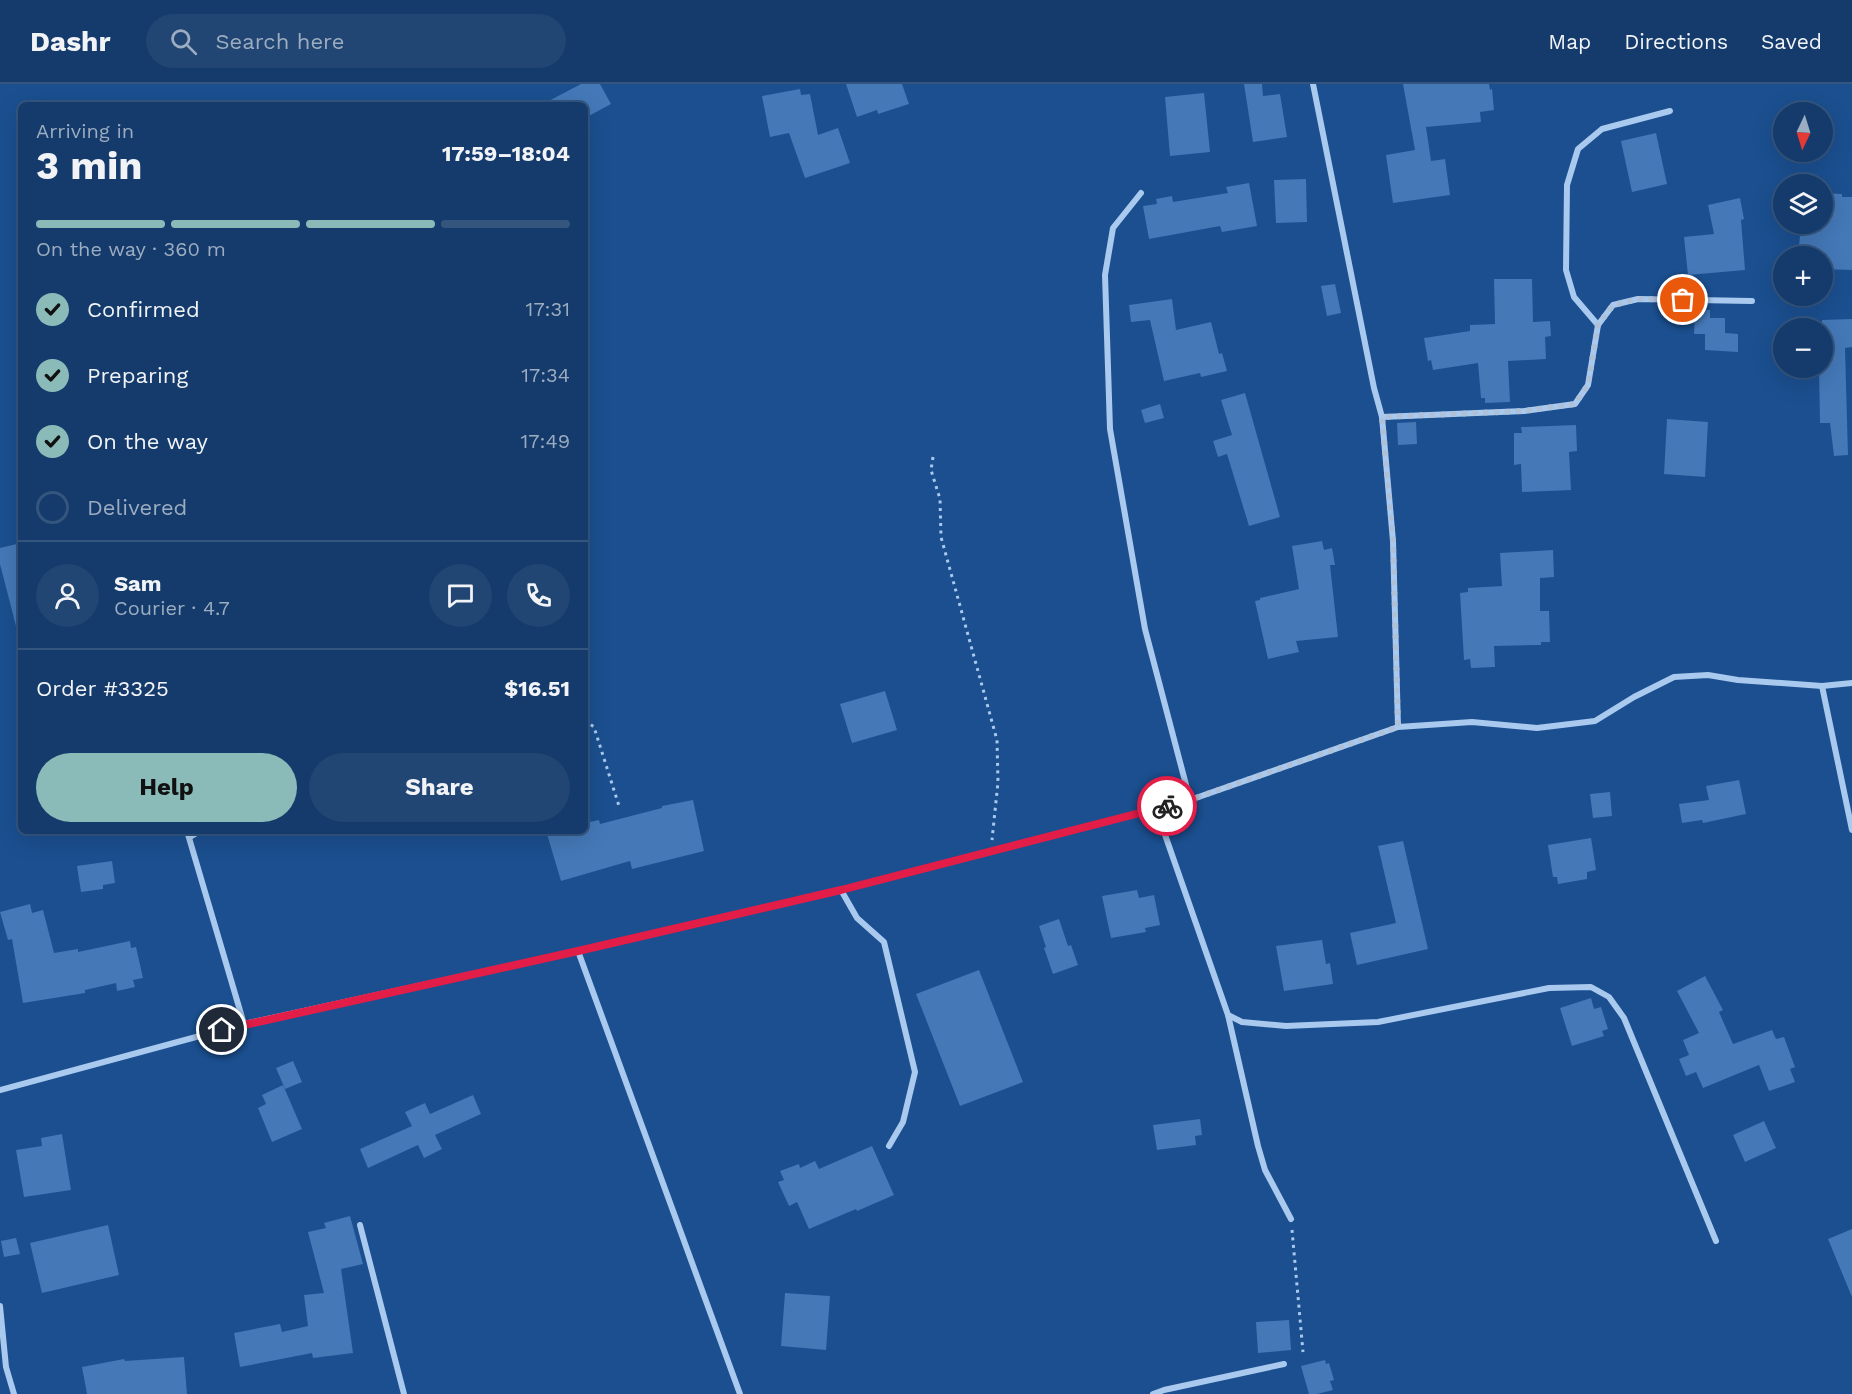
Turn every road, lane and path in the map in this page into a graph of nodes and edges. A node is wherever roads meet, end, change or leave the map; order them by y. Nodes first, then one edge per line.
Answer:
1 (1313, 84) edge
2 (1670, 111) dead end
3 (1141, 193) dead end
4 (1752, 301) dead end
5 (1598, 325) junction
6 (1382, 417) junction
7 (933, 457) dead end
8 (1852, 683) edge
9 (1822, 686) junction
10 (588, 722) edge
11 (1398, 727) junction
12 (1190, 800) junction
13 (619, 807) dead end
14 (1156, 809) junction
15 (1852, 830) edge
16 (188, 834) edge
17 (991, 851) junction
18 (841, 890) junction
19 (578, 951) junction
20 (1228, 1015) junction
21 (244, 1024) junction
22 (0, 1090) edge
23 (889, 1146) dead end
24 (1291, 1219) joint
25 (360, 1225) dead end
26 (1716, 1241) dead end
27 (0, 1306) edge
28 (1303, 1352) dead end
29 (1284, 1364) dead end
30 (14, 1394) edge
31 (404, 1394) edge
32 (740, 1394) edge
33 (1153, 1394) edge

1 - 6 street
2 - 5 street
3 - 12 street
4 - 5 street
5 - 6 street
6 - 11 street
7 - 17 path
8 - 9 street
9 - 11 street
9 - 15 street
10 - 13 path
11 - 12 street
12 - 14 street
14 - 17 street
14 - 20 street
16 - 21 street
17 - 18 street
18 - 19 street
18 - 23 street
19 - 21 street
19 - 32 street
20 - 24 street
20 - 26 street
21 - 22 street
24 - 28 path
25 - 31 street
27 - 30 street
29 - 33 street

